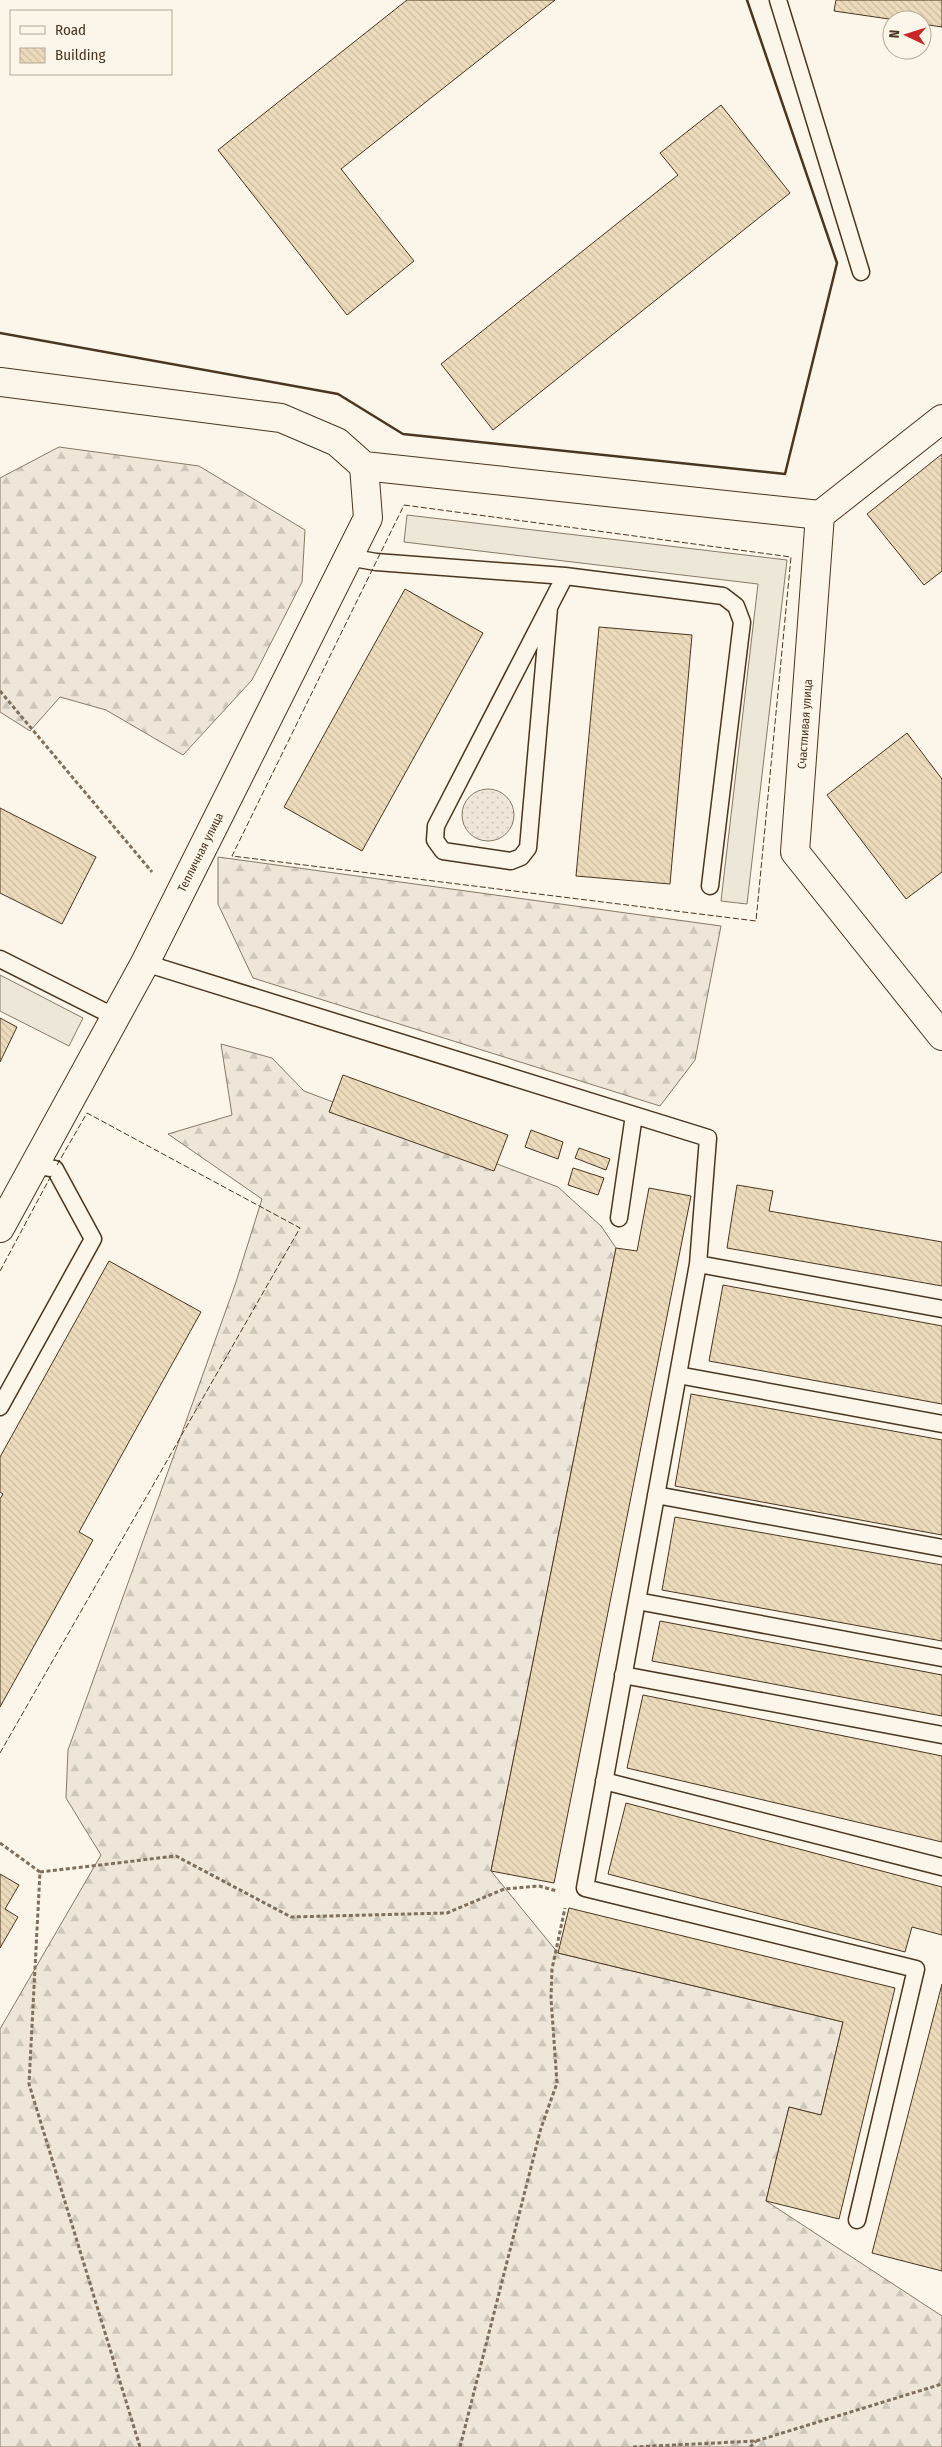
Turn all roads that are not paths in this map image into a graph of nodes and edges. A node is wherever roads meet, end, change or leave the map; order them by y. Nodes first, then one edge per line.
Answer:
1 (778, 0) edge
2 (861, 272) dead end
3 (0, 382) edge
4 (942, 419) edge
5 (364, 466) junction
6 (820, 515) junction
7 (348, 557) junction
8 (565, 576) junction
9 (549, 608) junction
10 (710, 886) dead end
11 (0, 959) edge
12 (145, 963) junction
13 (115, 1017) junction
14 (942, 1036) edge
15 (634, 1114) junction
16 (34, 1165) junction
17 (619, 1218) dead end
18 (0, 1228) edge
19 (698, 1264) junction
20 (942, 1309) edge
21 (678, 1375) junction
22 (0, 1407) edge
23 (942, 1424) edge
24 (656, 1495) junction
25 (942, 1548) edge
26 (637, 1601) junction
27 (942, 1658) edge
28 (623, 1675) junction
29 (942, 1735) edge
30 (604, 1781) junction
31 (942, 1866) edge
32 (857, 2220) dead end

1 - 2 lane
3 - 5 street
4 - 6 street
5 - 6 street
5 - 7 street, Тепличная улица
6 - 14 street, Счастливая улица
7 - 8 lane
7 - 12 street, Тепличная улица
8 - 9 lane
8 - 10 lane
9 - 9 lane
11 - 13 lane
12 - 13 street, Тепличная улица
12 - 15 lane
13 - 16 street, Тепличная улица
15 - 17 lane
15 - 19 lane
16 - 18 street, Тепличная улица
16 - 22 lane
19 - 20 lane
19 - 21 lane
21 - 23 lane
21 - 24 lane
24 - 25 lane
24 - 26 lane
26 - 27 lane
26 - 28 lane
28 - 29 lane
28 - 30 lane
30 - 31 lane
30 - 32 lane

